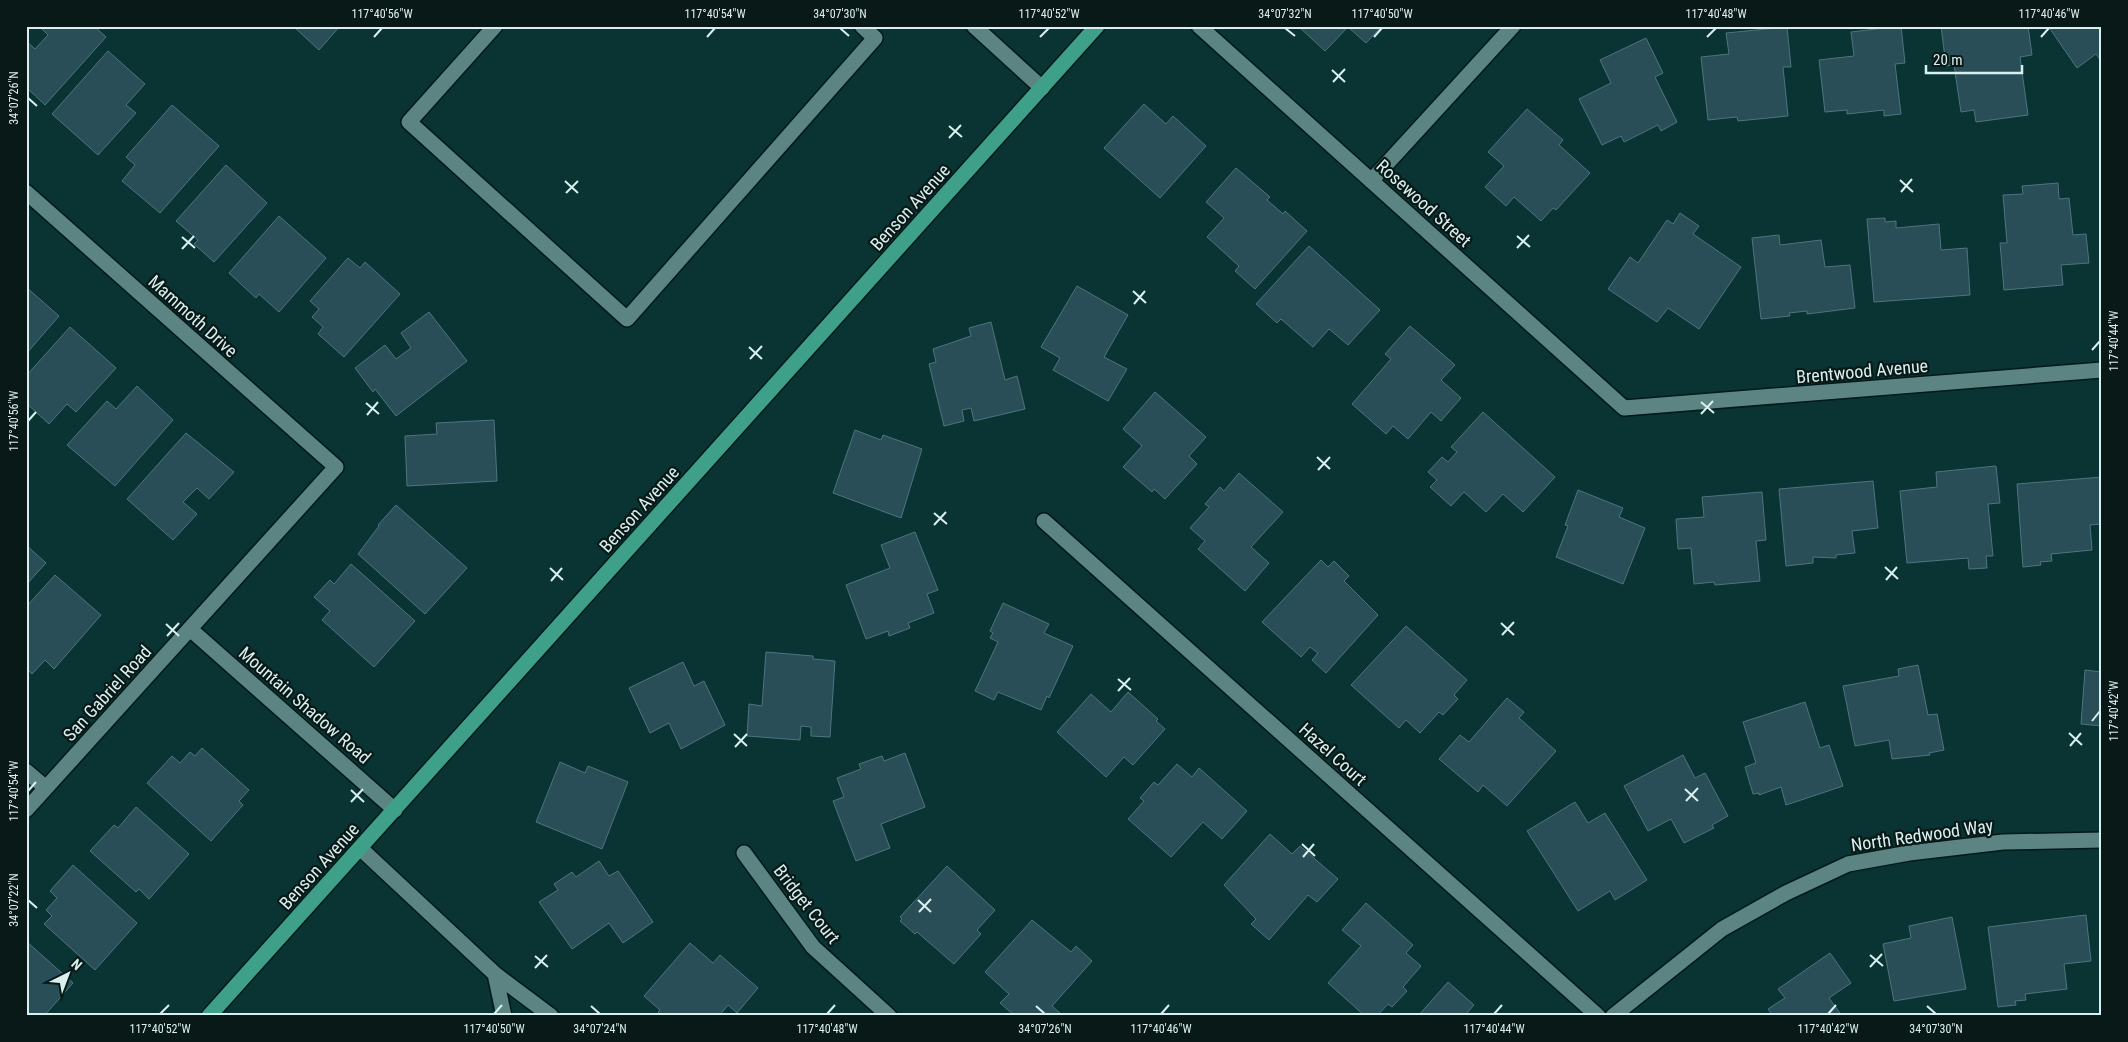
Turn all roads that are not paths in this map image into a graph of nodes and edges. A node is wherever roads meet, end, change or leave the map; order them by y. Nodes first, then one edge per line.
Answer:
1 (495, 26) edge
2 (862, 26) edge
3 (974, 26) edge
4 (1097, 26) edge
5 (1199, 26) edge
6 (1513, 26) edge
7 (1042, 88) junction
8 (1372, 181) junction
9 (26, 192) edge
10 (2102, 370) edge
11 (1624, 408) joint
12 (336, 467) joint
13 (1044, 521) dead end
14 (190, 628) junction
15 (26, 771) edge
16 (46, 788) junction
17 (26, 810) edge
18 (395, 810) junction
19 (2102, 840) edge
20 (360, 848) junction
21 (744, 854) dead end
22 (494, 974) junction
23 (209, 1016) edge
24 (504, 1016) edge
25 (551, 1016) edge
26 (889, 1016) edge
27 (1598, 1016) edge
28 (1613, 1016) edge

1 - 2 street
3 - 7 street
4 - 7 main road, Benson Avenue
5 - 8 street, Rosewood Street
6 - 8 street
7 - 18 main road, Benson Avenue
8 - 11 street, Rosewood Street
9 - 12 street, Mammoth Drive
10 - 11 street, Brentwood Avenue
12 - 14 street, San Gabriel Road
13 - 27 street, Hazel Court
14 - 16 street, San Gabriel Road
14 - 18 street, Mountain Shadow Road
15 - 16 street
16 - 17 street, San Gabriel Road
18 - 20 main road, Benson Avenue
19 - 28 street, North Redwood Way
20 - 22 street
20 - 23 main road, Benson Avenue
21 - 26 street, Bridget Court
22 - 24 street
22 - 25 street

